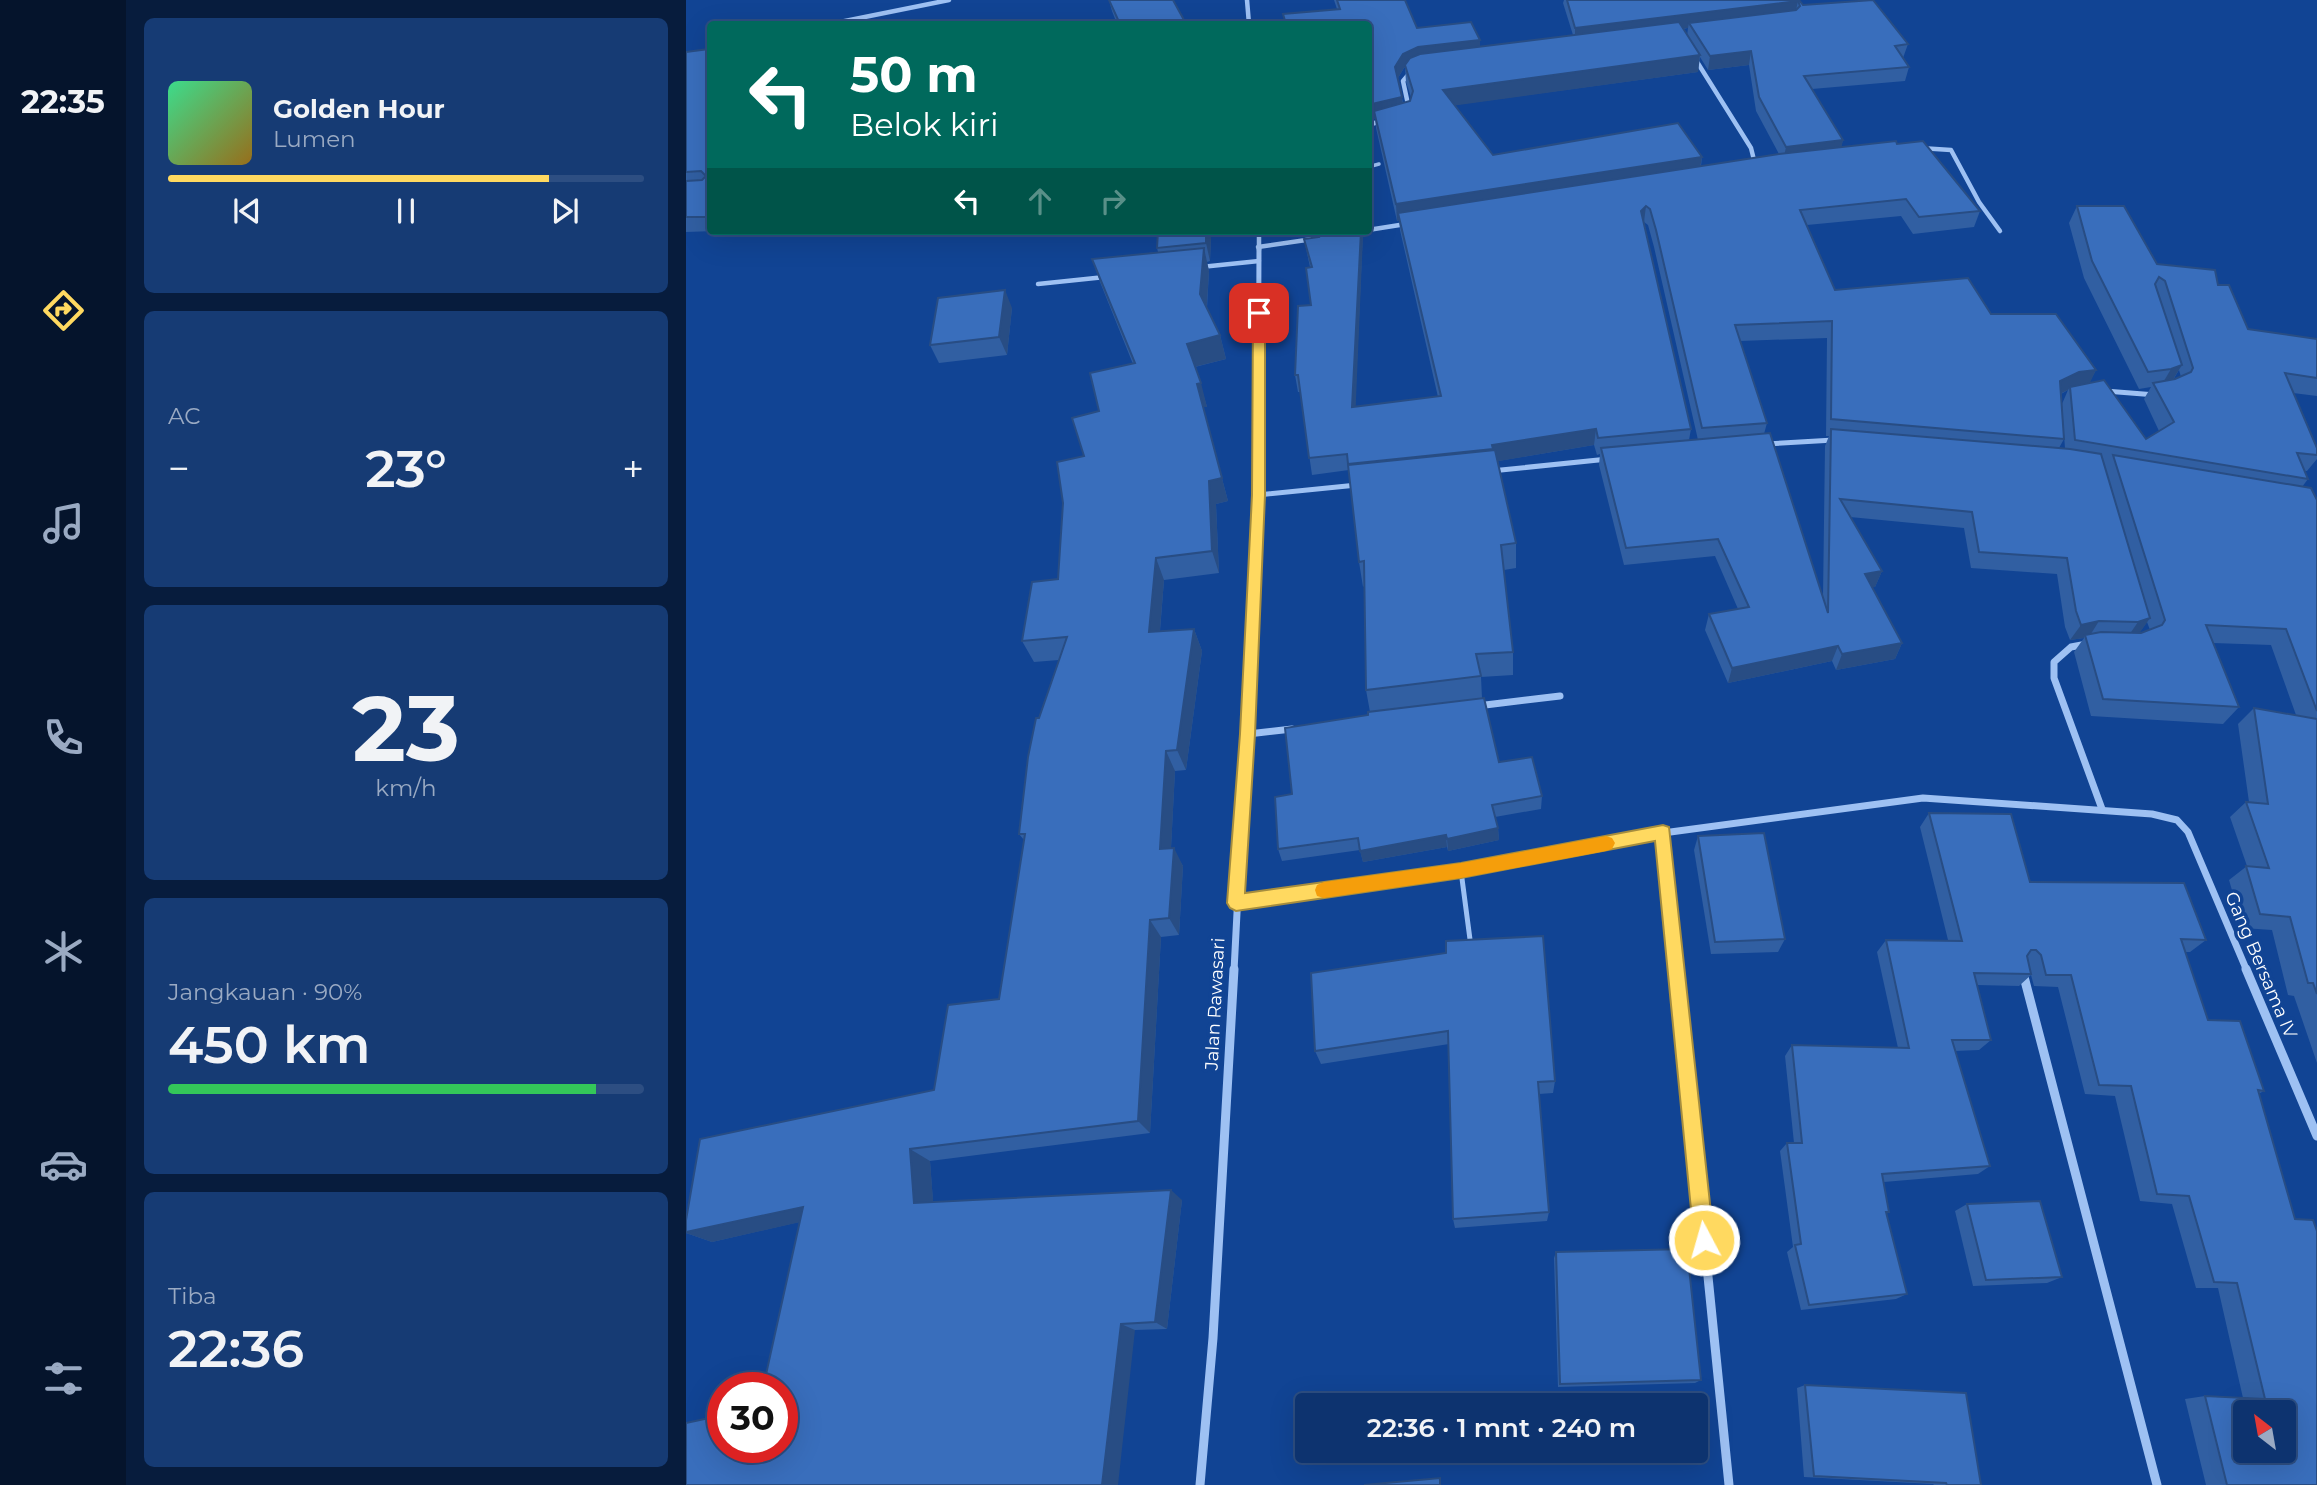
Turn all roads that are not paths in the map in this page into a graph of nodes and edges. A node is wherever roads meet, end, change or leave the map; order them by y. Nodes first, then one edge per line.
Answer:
1 (948, 0) edge
2 (1247, 0) edge
3 (845, 21) edge
4 (1249, 21) edge
5 (1694, 56) edge
6 (1420, 66) edge
7 (1407, 115) edge
8 (1397, 118) edge
9 (1372, 124) edge
10 (1907, 150) edge
11 (1379, 164) edge
12 (1372, 166) edge
13 (1763, 166) edge
14 (1410, 224) edge
15 (1372, 229) edge
16 (2000, 230) dead end
17 (1259, 235) edge
18 (1323, 237) edge
19 (1258, 247) junction
20 (1259, 261) junction
21 (1190, 268) edge
22 (1107, 277) edge
23 (1038, 284) dead end
24 (2096, 390) edge
25 (2167, 394) edge
26 (1837, 440) edge
27 (1761, 445) edge
28 (1613, 459) edge
29 (1477, 473) edge
30 (1368, 484) edge
31 (1258, 495) junction
32 (2101, 645) edge
33 (1560, 696) dead end
34 (1465, 707) edge
35 (1302, 727) edge
36 (1248, 734) junction
37 (2102, 809) junction
38 (1663, 833) junction
39 (1461, 870) junction
40 (1236, 903) junction
41 (1471, 950) edge
42 (2022, 969) edge
43 (2317, 1136) edge
44 (1200, 1485) edge
45 (1729, 1485) edge
46 (2157, 1485) edge

1 - 3 street
2 - 4 street
5 - 13 street
6 - 7 street
8 - 9 street
10 - 16 street
11 - 12 lane
14 - 15 street
17 - 19 street, Jalan Rawasari
18 - 19 street
19 - 20 street, Jalan Rawasari
20 - 21 lane
20 - 31 street, Jalan Rawasari
22 - 23 lane
24 - 25 street
26 - 27 street
28 - 29 street
30 - 31 street
31 - 36 street, Jalan Rawasari
32 - 37 street
33 - 34 street
35 - 36 street
36 - 40 street, Jalan Rawasari
37 - 38 street
37 - 43 street, Gang Bersama IV
38 - 39 street
38 - 45 street
39 - 40 street
39 - 41 lane
40 - 44 street, Jalan Rawasari
42 - 46 street

